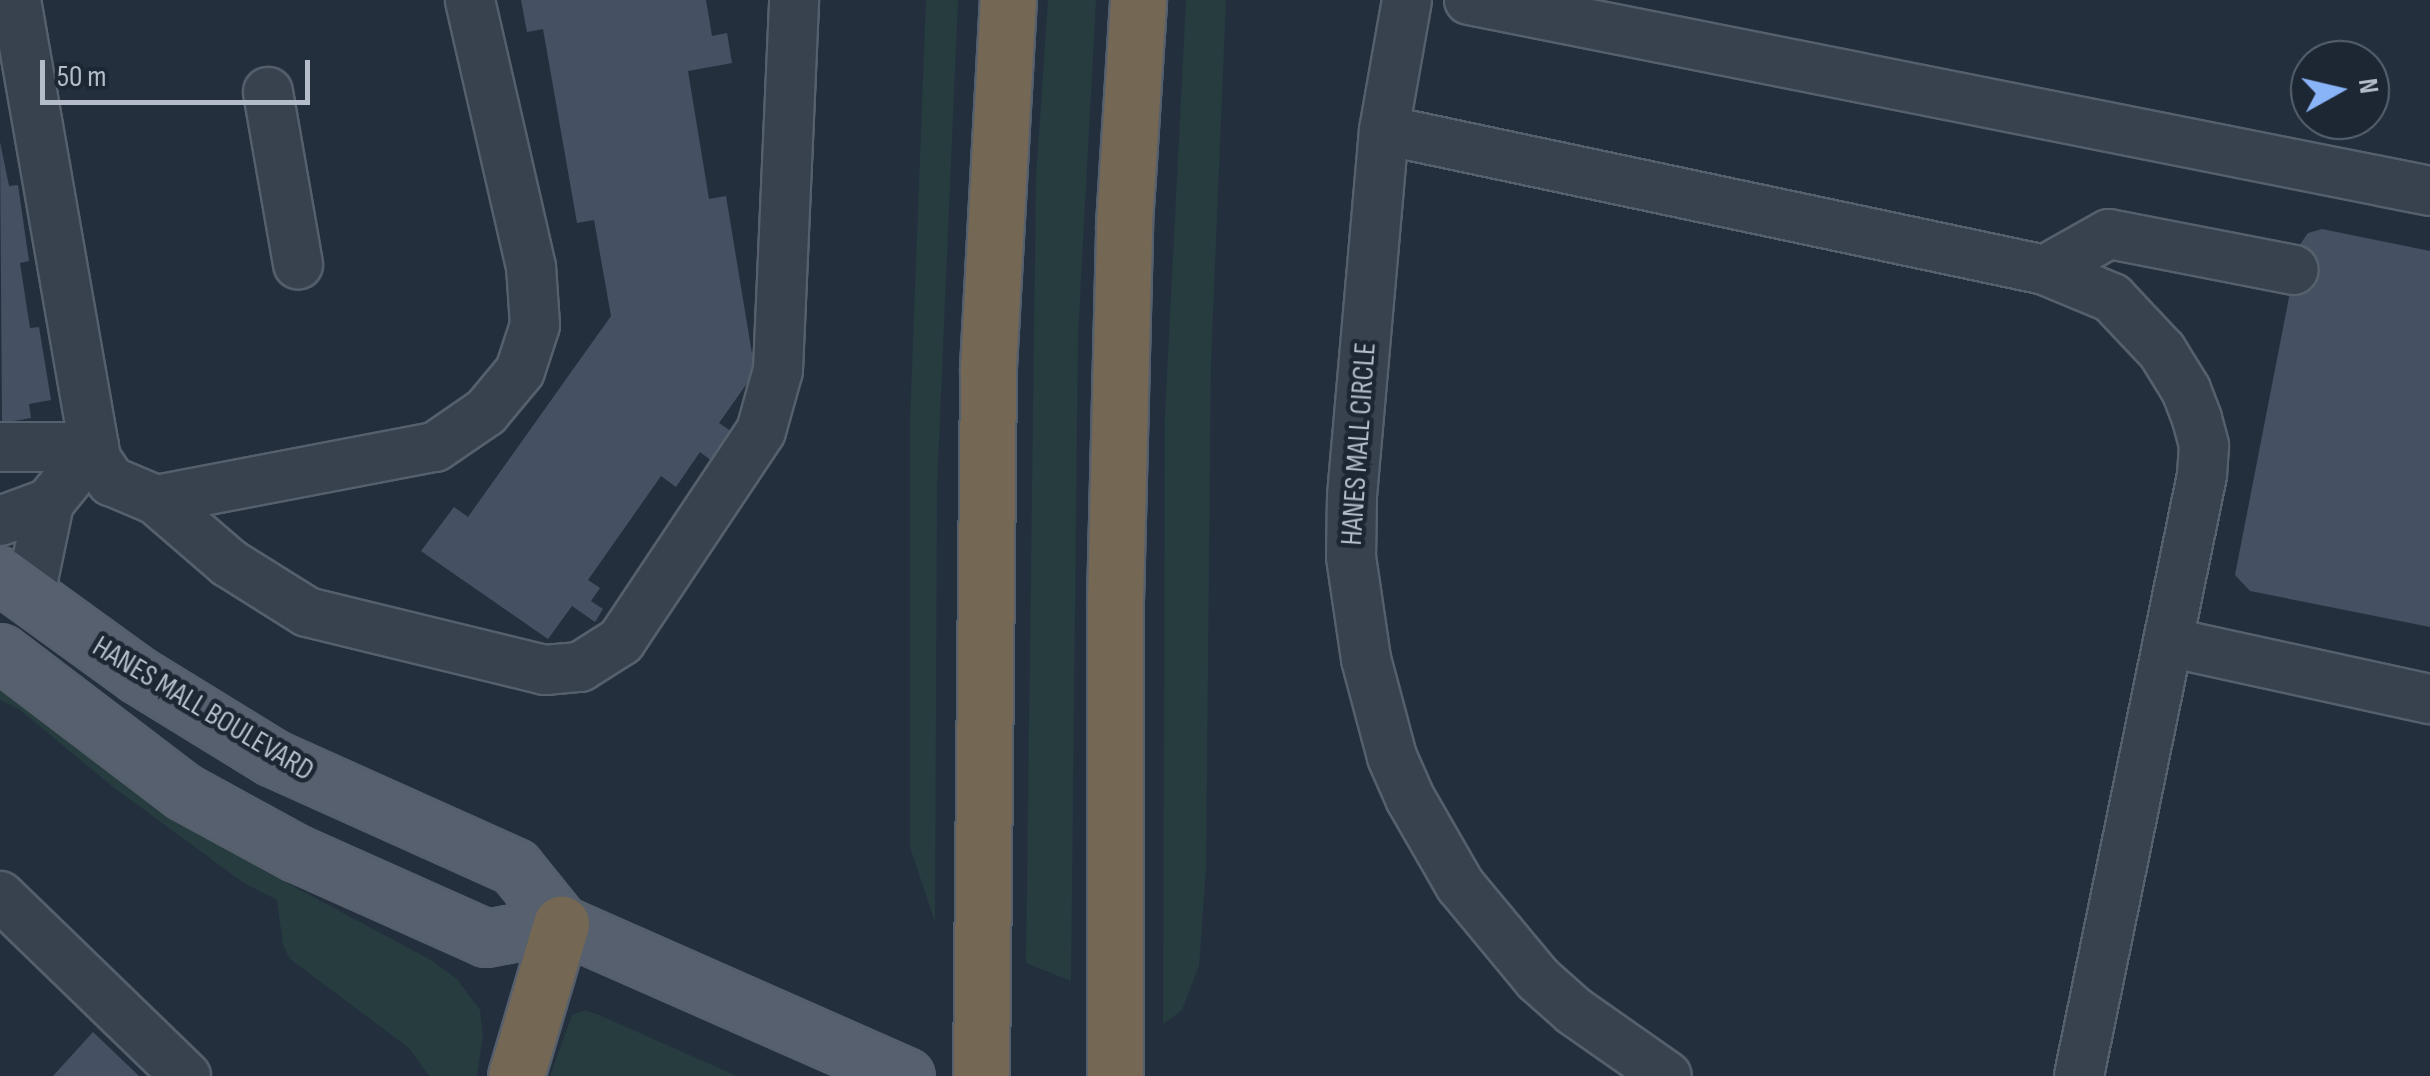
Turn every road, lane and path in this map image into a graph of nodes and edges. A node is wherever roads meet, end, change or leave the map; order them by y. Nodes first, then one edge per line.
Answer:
1 (8, 0) edge
2 (16, 0) edge
3 (470, 0) edge
4 (794, 0) edge
5 (1008, 0) edge
6 (1138, 0) edge
7 (1407, 0) edge
8 (1469, 0) edge
9 (0, 2) edge
10 (268, 92) dead end
11 (1384, 130) junction
12 (2430, 190) edge
13 (298, 264) dead end
14 (2045, 270) junction
15 (2294, 270) dead end
16 (0, 446) edge
17 (94, 447) junction
18 (156, 500) junction
19 (49, 503) junction
20 (0, 521) edge
21 (14, 587) edge
22 (2168, 642) junction
23 (2, 657) edge
24 (2430, 699) edge
25 (0, 896) edge
26 (561, 924) junction
27 (186, 1076) edge
28 (516, 1076) edge
29 (906, 1076) edge
30 (981, 1076) edge
31 (1115, 1076) edge
32 (1667, 1076) edge
33 (2079, 1076) edge

1 - 9 street
2 - 17 street
3 - 18 street
4 - 18 street
5 - 30 highway
6 - 31 highway
7 - 11 street, HANES MALL CIRCLE
8 - 12 street
10 - 13 street
11 - 14 street
11 - 32 street, HANES MALL CIRCLE
14 - 15 street
14 - 22 street
16 - 17 street
17 - 18 street
17 - 19 street
19 - 20 street
19 - 21 street
21 - 26 main road, HANES MALL BOULEVARD
22 - 24 street
22 - 33 street
23 - 26 main road
25 - 27 street
26 - 28 highway
26 - 29 main road, HANES MALL BOULEVARD

